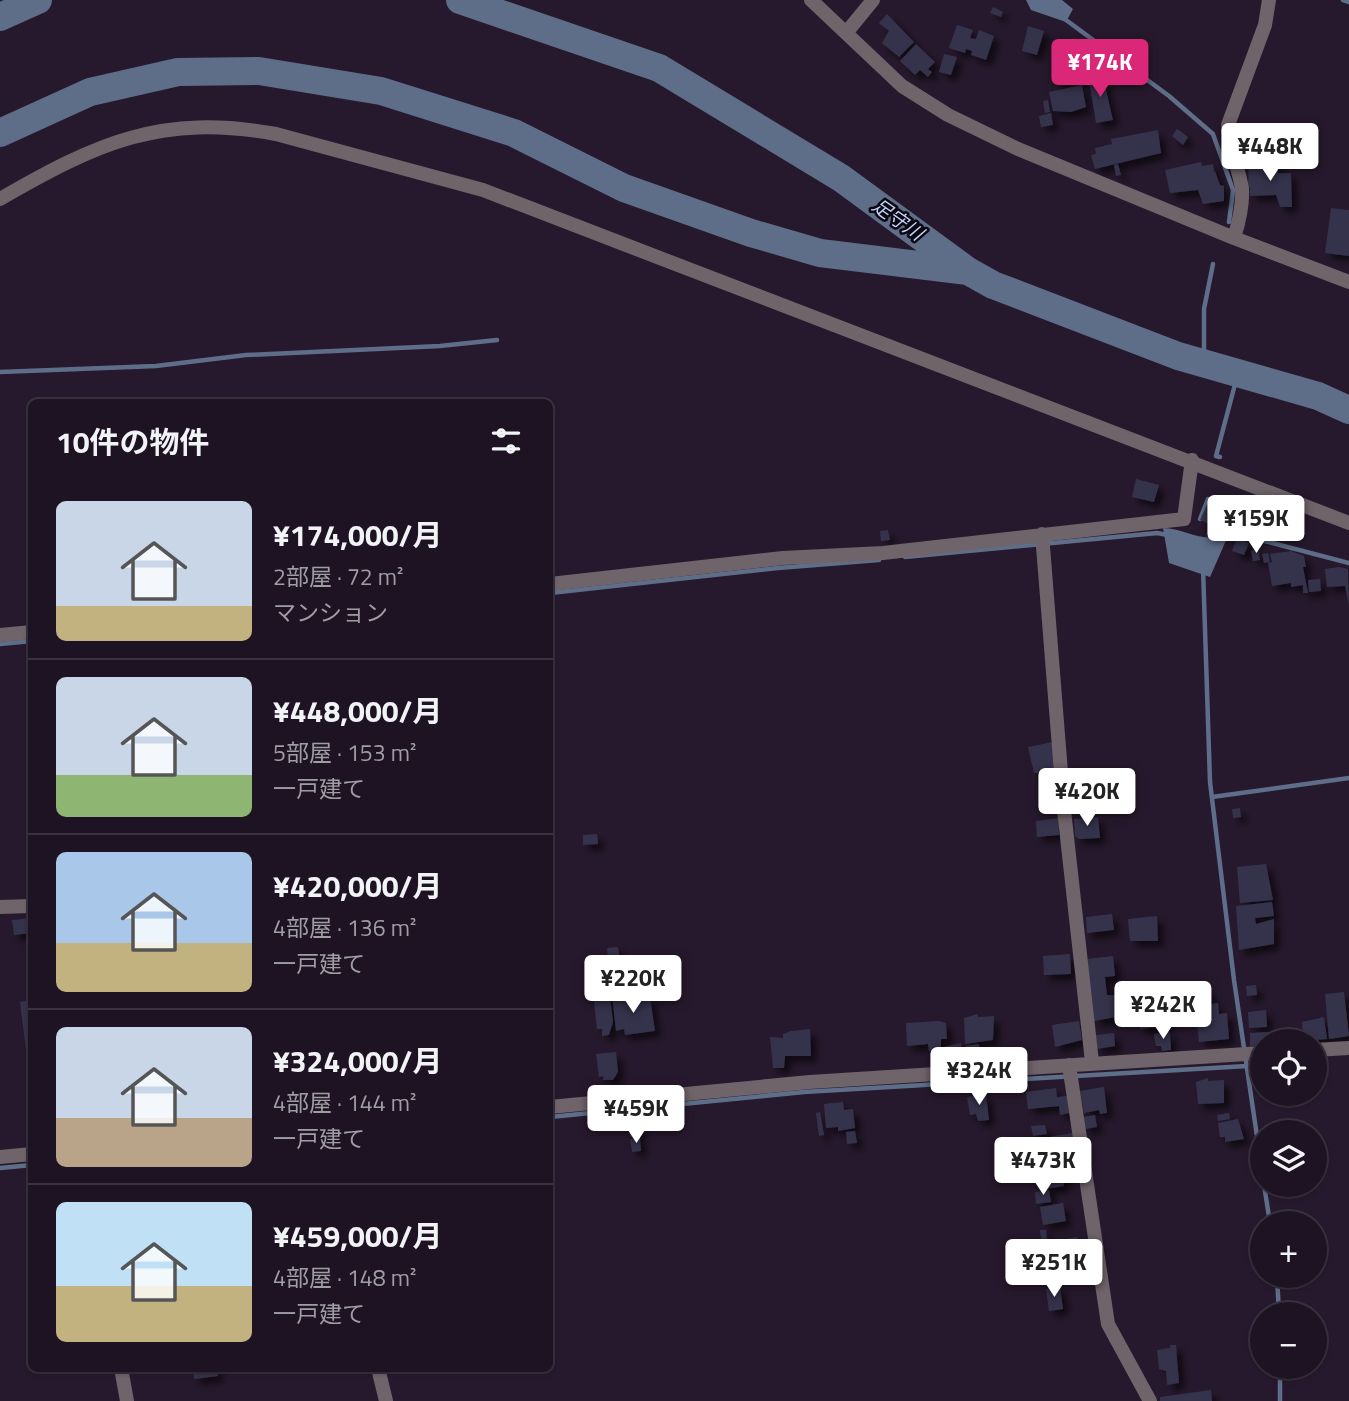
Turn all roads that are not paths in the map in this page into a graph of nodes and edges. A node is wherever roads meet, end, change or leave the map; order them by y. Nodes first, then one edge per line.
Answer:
1 (811, 0) edge
2 (873, 0) edge
3 (1269, 0) edge
4 (846, 33) junction
5 (0, 199) edge
6 (1234, 238) junction
7 (1349, 282) edge
8 (1192, 460) junction
9 (1349, 523) edge
10 (1043, 541) junction
11 (553, 584) edge
12 (28, 632) edge
13 (0, 635) edge
14 (28, 906) edge
15 (0, 907) edge
16 (1349, 1048) edge
17 (1327, 1049) edge
18 (1250, 1054) edge
19 (1092, 1062) junction
20 (1070, 1072) junction
21 (553, 1107) edge
22 (28, 1154) edge
23 (0, 1157) edge
24 (122, 1372) edge
25 (379, 1372) edge
26 (127, 1401) edge
27 (386, 1401) edge
28 (1150, 1401) edge

1 - 4 street
2 - 4 street
3 - 6 street
4 - 6 street
5 - 8 street
6 - 7 street
8 - 9 street
8 - 10 street
10 - 11 street
10 - 19 street
12 - 13 street
14 - 15 street
16 - 17 street
18 - 19 street
19 - 20 street
20 - 21 street
20 - 28 street
22 - 23 street
24 - 26 street
25 - 27 street

